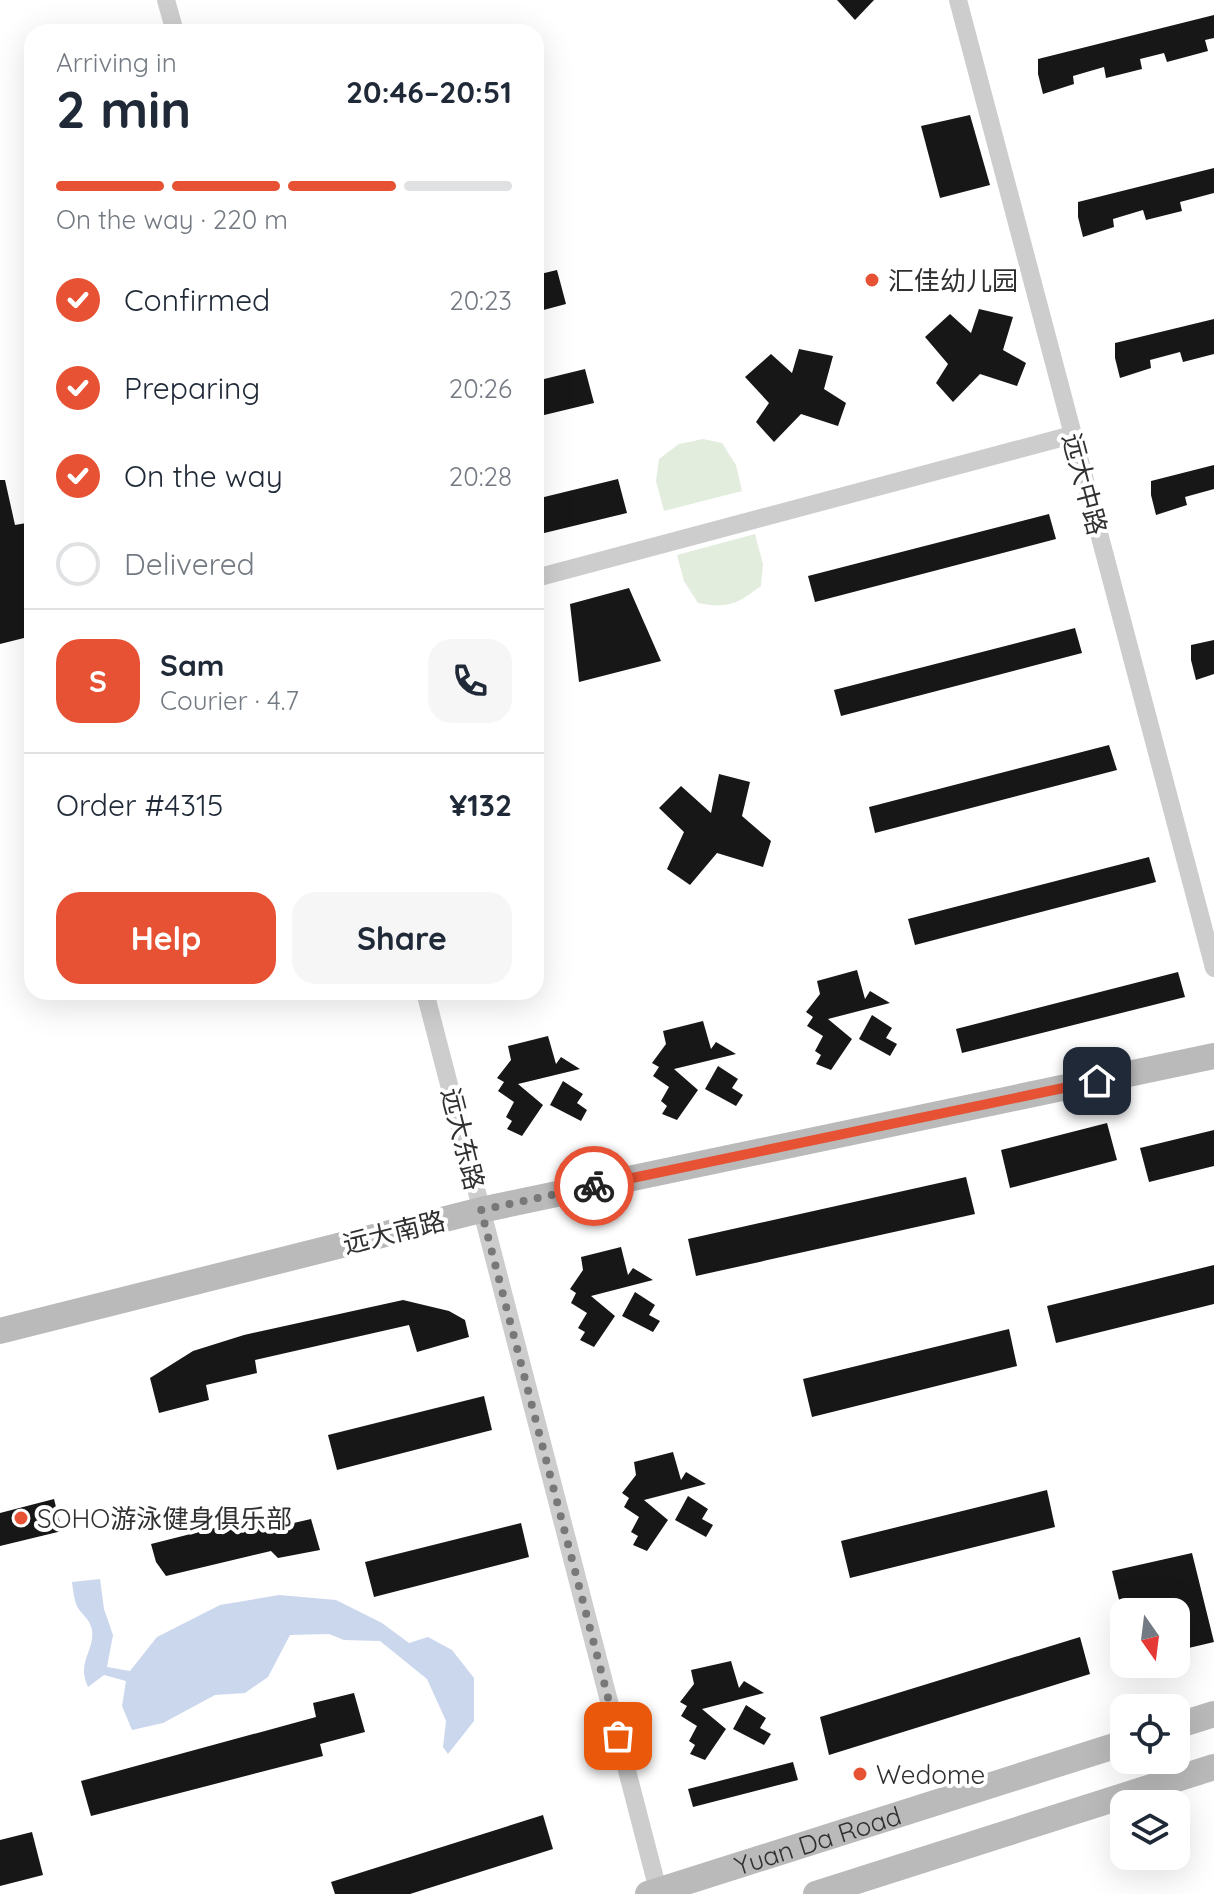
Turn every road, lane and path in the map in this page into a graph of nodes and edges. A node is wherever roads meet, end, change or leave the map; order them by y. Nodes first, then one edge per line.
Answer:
1 (166, 0) edge
2 (958, 0) edge
3 (173, 24) edge
4 (1072, 435) junction
5 (544, 576) edge
6 (1214, 968) edge
7 (427, 1000) edge
8 (1214, 1056) edge
9 (481, 1210) junction
10 (0, 1331) edge
11 (1214, 1714) edge
12 (1190, 1722) edge
13 (1110, 1747) edge
14 (1214, 1767) edge
15 (656, 1893) edge
16 (816, 1894) edge

1 - 3 street
2 - 4 street, 远大中路
4 - 5 street
4 - 6 street, 远大中路
7 - 9 street, 远大东路
8 - 9 street, 远大南路
9 - 10 street, 远大南路
9 - 15 street, 远大东路
11 - 12 street
13 - 15 street, Yuan Da Road
14 - 16 street, Yuan Da Road

